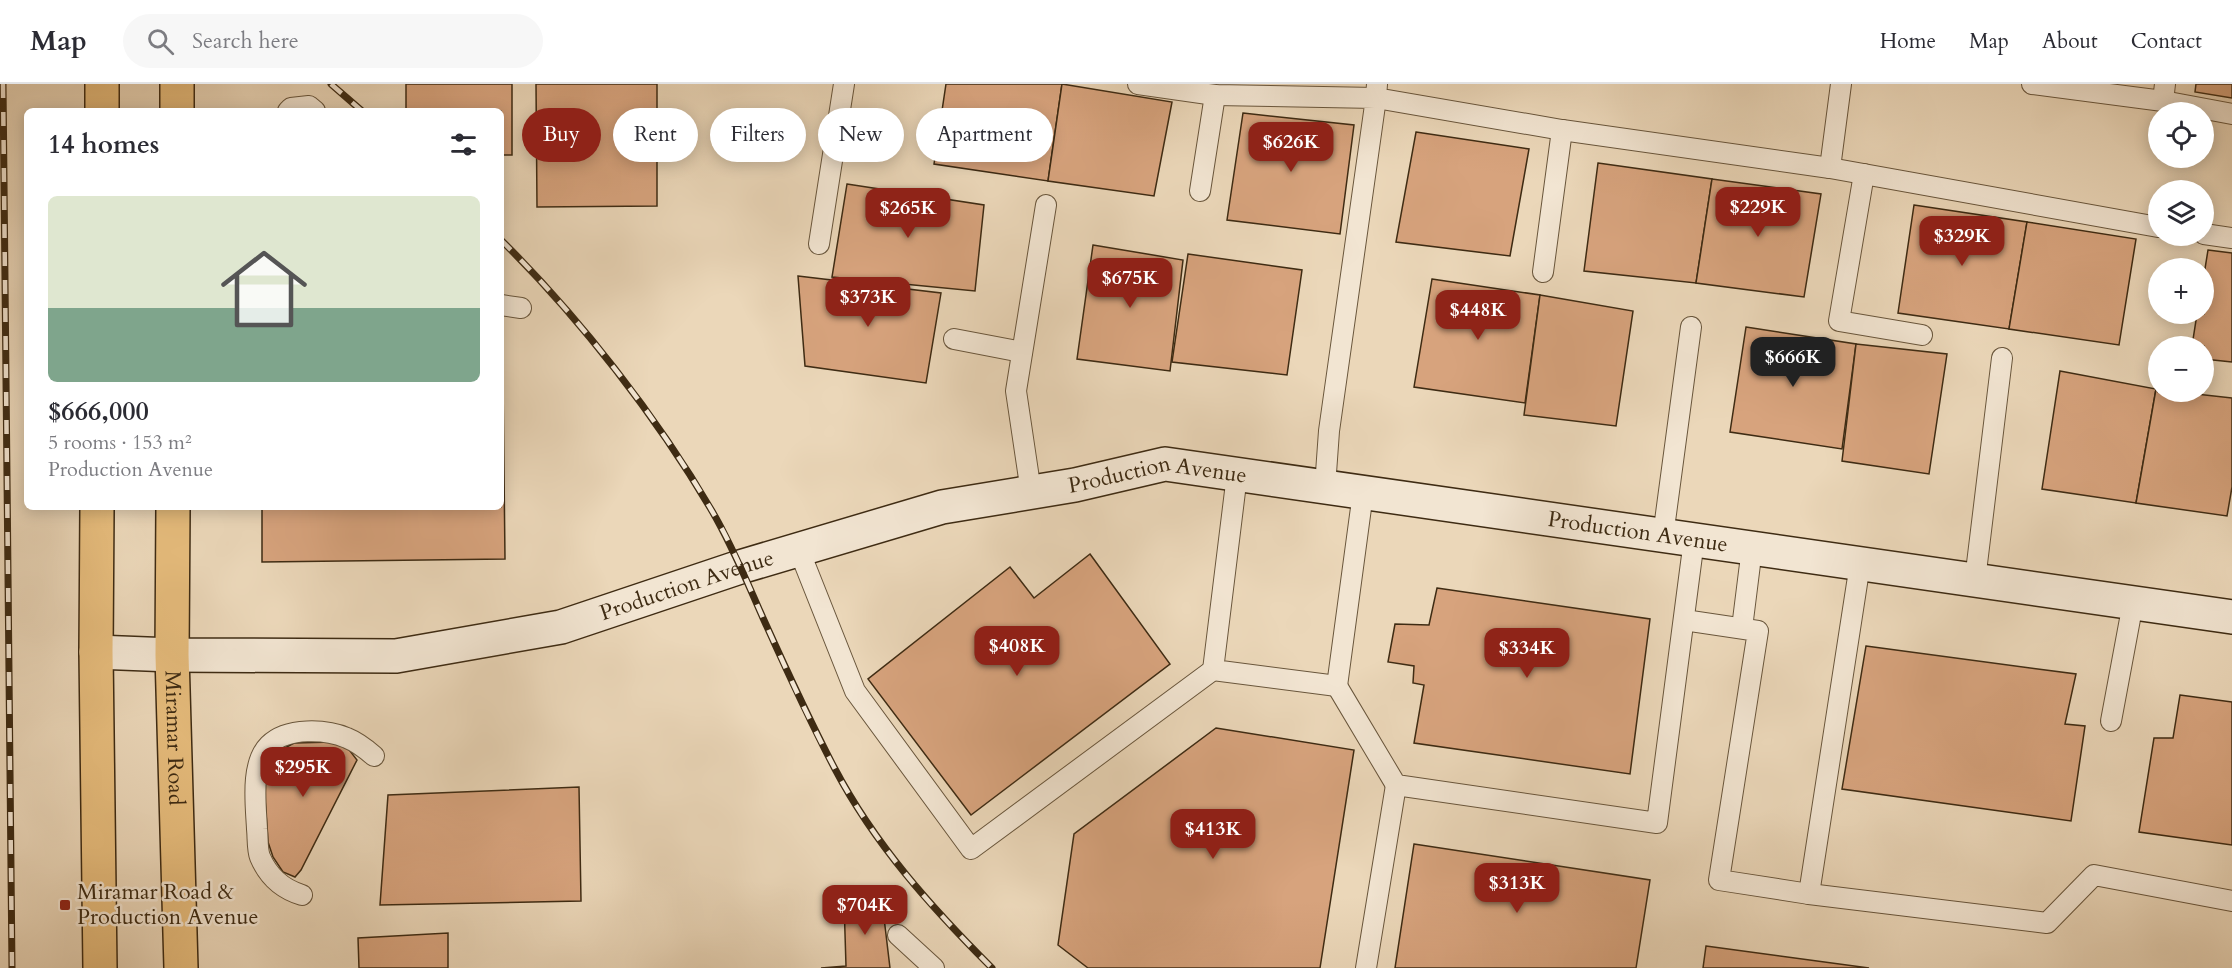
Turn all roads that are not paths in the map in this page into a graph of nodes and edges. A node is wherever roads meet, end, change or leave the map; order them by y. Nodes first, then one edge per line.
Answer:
1 (102, 84) edge
2 (177, 84) edge
3 (844, 84) edge
4 (1138, 84) edge
5 (1841, 84) edge
6 (2032, 84) edge
7 (1377, 91) edge
8 (2164, 92) edge
9 (1215, 95) junction
10 (102, 108) edge
11 (177, 108) edge
12 (295, 108) edge
13 (312, 108) edge
14 (2232, 114) edge
15 (1562, 130) junction
16 (1830, 168) junction
17 (1864, 174) junction
18 (1200, 191) dead end
19 (1046, 205) dead end
20 (2148, 225) edge
21 (2214, 235) edge
22 (2232, 238) edge
23 (819, 244) dead end
24 (1543, 272) dead end
25 (504, 305) edge
26 (521, 308) dead end
27 (1691, 327) dead end
28 (1922, 335) dead end
29 (954, 339) dead end
30 (1022, 352) junction
31 (2002, 357) dead end
32 (1237, 475) junction
33 (1325, 487) junction
34 (1031, 492) junction
35 (1363, 493) junction
36 (97, 510) edge
37 (173, 510) edge
38 (1679, 538) junction
39 (1752, 548) junction
40 (799, 550) junction
41 (1860, 564) junction
42 (1975, 580) junction
43 (2133, 603) junction
44 (2232, 617) edge
45 (1684, 620) junction
46 (1742, 628) junction
47 (96, 652) junction
48 (172, 655) junction
49 (1213, 670) junction
50 (1337, 686) junction
51 (2111, 721) dead end
52 (374, 756) dead end
53 (1396, 785) junction
54 (1809, 894) junction
55 (302, 896) dead end
56 (2232, 901) edge
57 (898, 935) dead end
58 (100, 968) edge
59 (181, 968) edge
60 (934, 968) edge
61 (1366, 968) edge

1 - 10 main road
2 - 11 main road
3 - 23 lane
4 - 9 lane
5 - 16 lane
6 - 8 lane
7 - 9 lane
7 - 15 lane
7 - 33 lane
8 - 14 lane
9 - 18 lane
12 - 13 lane
15 - 16 lane
15 - 24 lane
16 - 17 lane
17 - 20 lane
17 - 28 lane
19 - 30 lane
21 - 22 lane
25 - 26 lane
27 - 38 lane
29 - 30 lane
30 - 34 lane
31 - 42 lane
32 - 33 street, Production Avenue
32 - 34 street, Production Avenue
32 - 49 lane
33 - 35 street, Production Avenue
34 - 40 street, Production Avenue
35 - 38 street, Production Avenue
35 - 50 lane
36 - 47 main road
37 - 48 main road, Miramar Road
38 - 39 street, Production Avenue
38 - 45 lane
39 - 41 street, Production Avenue
39 - 46 lane
40 - 48 street, Production Avenue
40 - 49 lane
41 - 42 street, Production Avenue
41 - 54 lane
42 - 43 street, Production Avenue
43 - 44 street, Production Avenue
43 - 51 lane
45 - 46 lane
45 - 53 lane
46 - 54 lane
47 - 48 street, Production Avenue
47 - 58 main road
48 - 59 main road, Miramar Road
49 - 50 lane
50 - 53 lane
52 - 55 lane
53 - 61 lane
54 - 56 lane
57 - 60 lane

